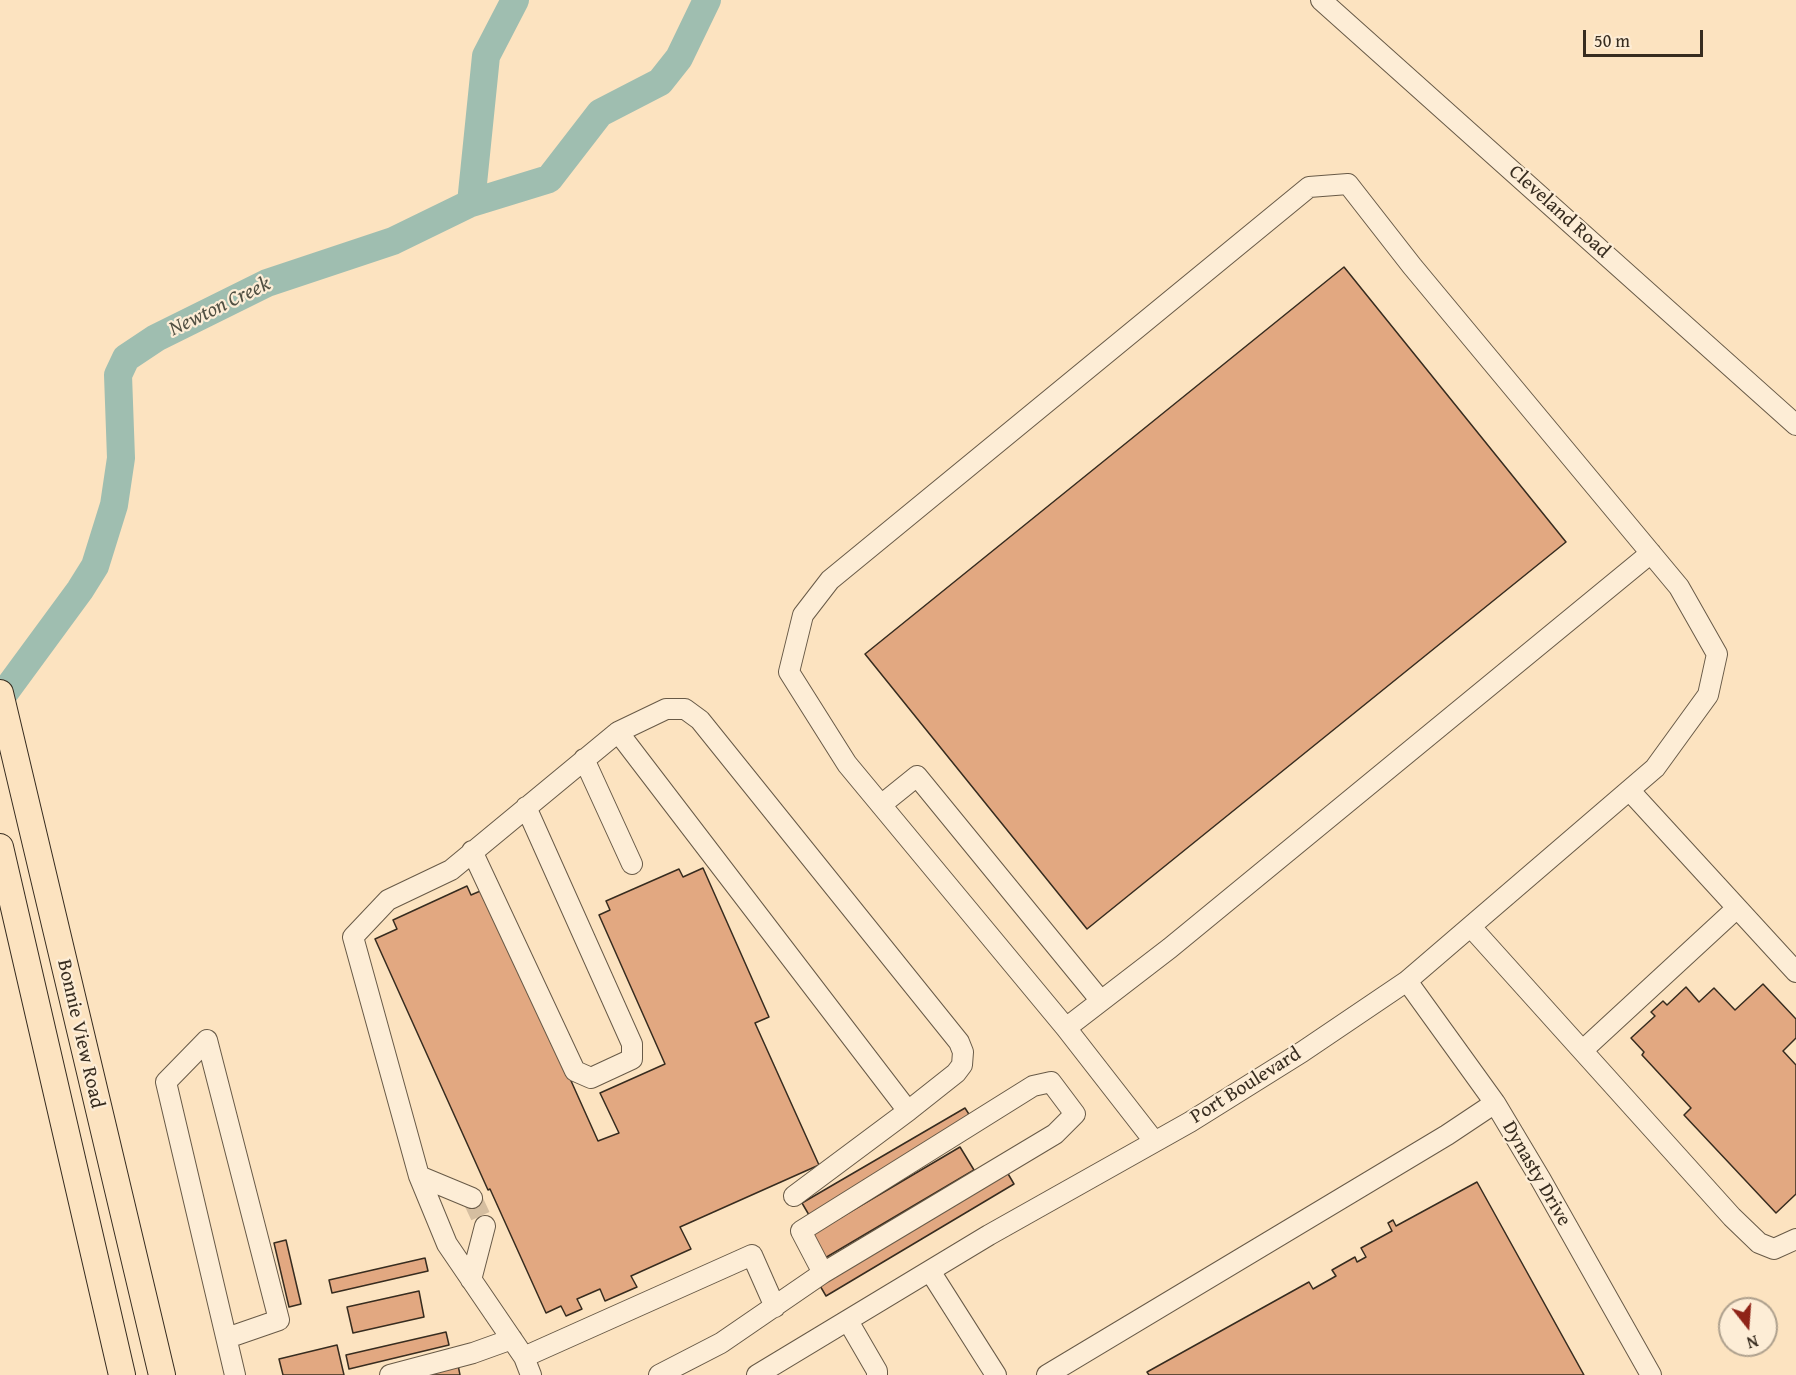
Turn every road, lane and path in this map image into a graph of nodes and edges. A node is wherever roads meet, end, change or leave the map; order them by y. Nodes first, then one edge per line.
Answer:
1 (1321, 0) edge
2 (1796, 425) edge
3 (1650, 553) junction
4 (0, 693) edge
5 (618, 732) junction
6 (584, 759) junction
7 (1630, 790) junction
8 (881, 805) junction
9 (526, 807) junction
10 (0, 847) edge
11 (472, 851) junction
12 (633, 864) dead end
13 (1737, 908) junction
14 (1471, 927) junction
15 (1796, 972) edge
16 (1407, 981) junction
17 (1101, 1001) junction
18 (1066, 1028) junction
19 (1583, 1050) junction
20 (1495, 1103) junction
21 (908, 1111) junction
22 (1154, 1141) junction
23 (419, 1176) junction
24 (794, 1196) dead end
25 (472, 1198) tunnel mouth
26 (485, 1226) tunnel mouth
27 (1796, 1239) edge
28 (930, 1271) junction
29 (823, 1273) junction
30 (471, 1280) junction
31 (775, 1307) junction
32 (848, 1321) junction
33 (227, 1338) junction
34 (512, 1339) junction
35 (528, 1366) edge
36 (123, 1375) edge
37 (162, 1375) edge
38 (236, 1375) edge
39 (390, 1375) edge
40 (659, 1375) edge
41 (757, 1375) edge
42 (877, 1375) edge
43 (996, 1375) edge
44 (1047, 1375) edge
45 (1651, 1375) edge

1 - 2 street, Cleveland Road
3 - 7 street, Port Boulevard
3 - 8 street, Port Boulevard
3 - 17 street
4 - 37 main road, Bonnie View Road
5 - 6 street
5 - 21 street
5 - 21 street
6 - 9 street
6 - 12 street
7 - 13 street
7 - 14 street, Port Boulevard
8 - 17 street
8 - 18 street
9 - 11 street
9 - 11 street
10 - 36 main road, Bonnie View Road
11 - 23 street
13 - 15 street
13 - 19 street
14 - 16 street, Port Boulevard
14 - 19 street
16 - 20 street, Dynasty Drive
16 - 22 street, Port Boulevard
17 - 18 street
18 - 22 street
19 - 27 street
20 - 44 street
20 - 45 street, Dynasty Drive
21 - 24 street
22 - 28 street, Port Boulevard
23 - 25 street
23 - 30 street
26 - 30 street
28 - 32 street, Port Boulevard
28 - 43 street
29 - 29 street
29 - 31 street
30 - 34 street
31 - 35 street
31 - 40 street
32 - 41 street, Port Boulevard
32 - 42 street
33 - 33 street
33 - 38 street
34 - 35 street
34 - 39 street

